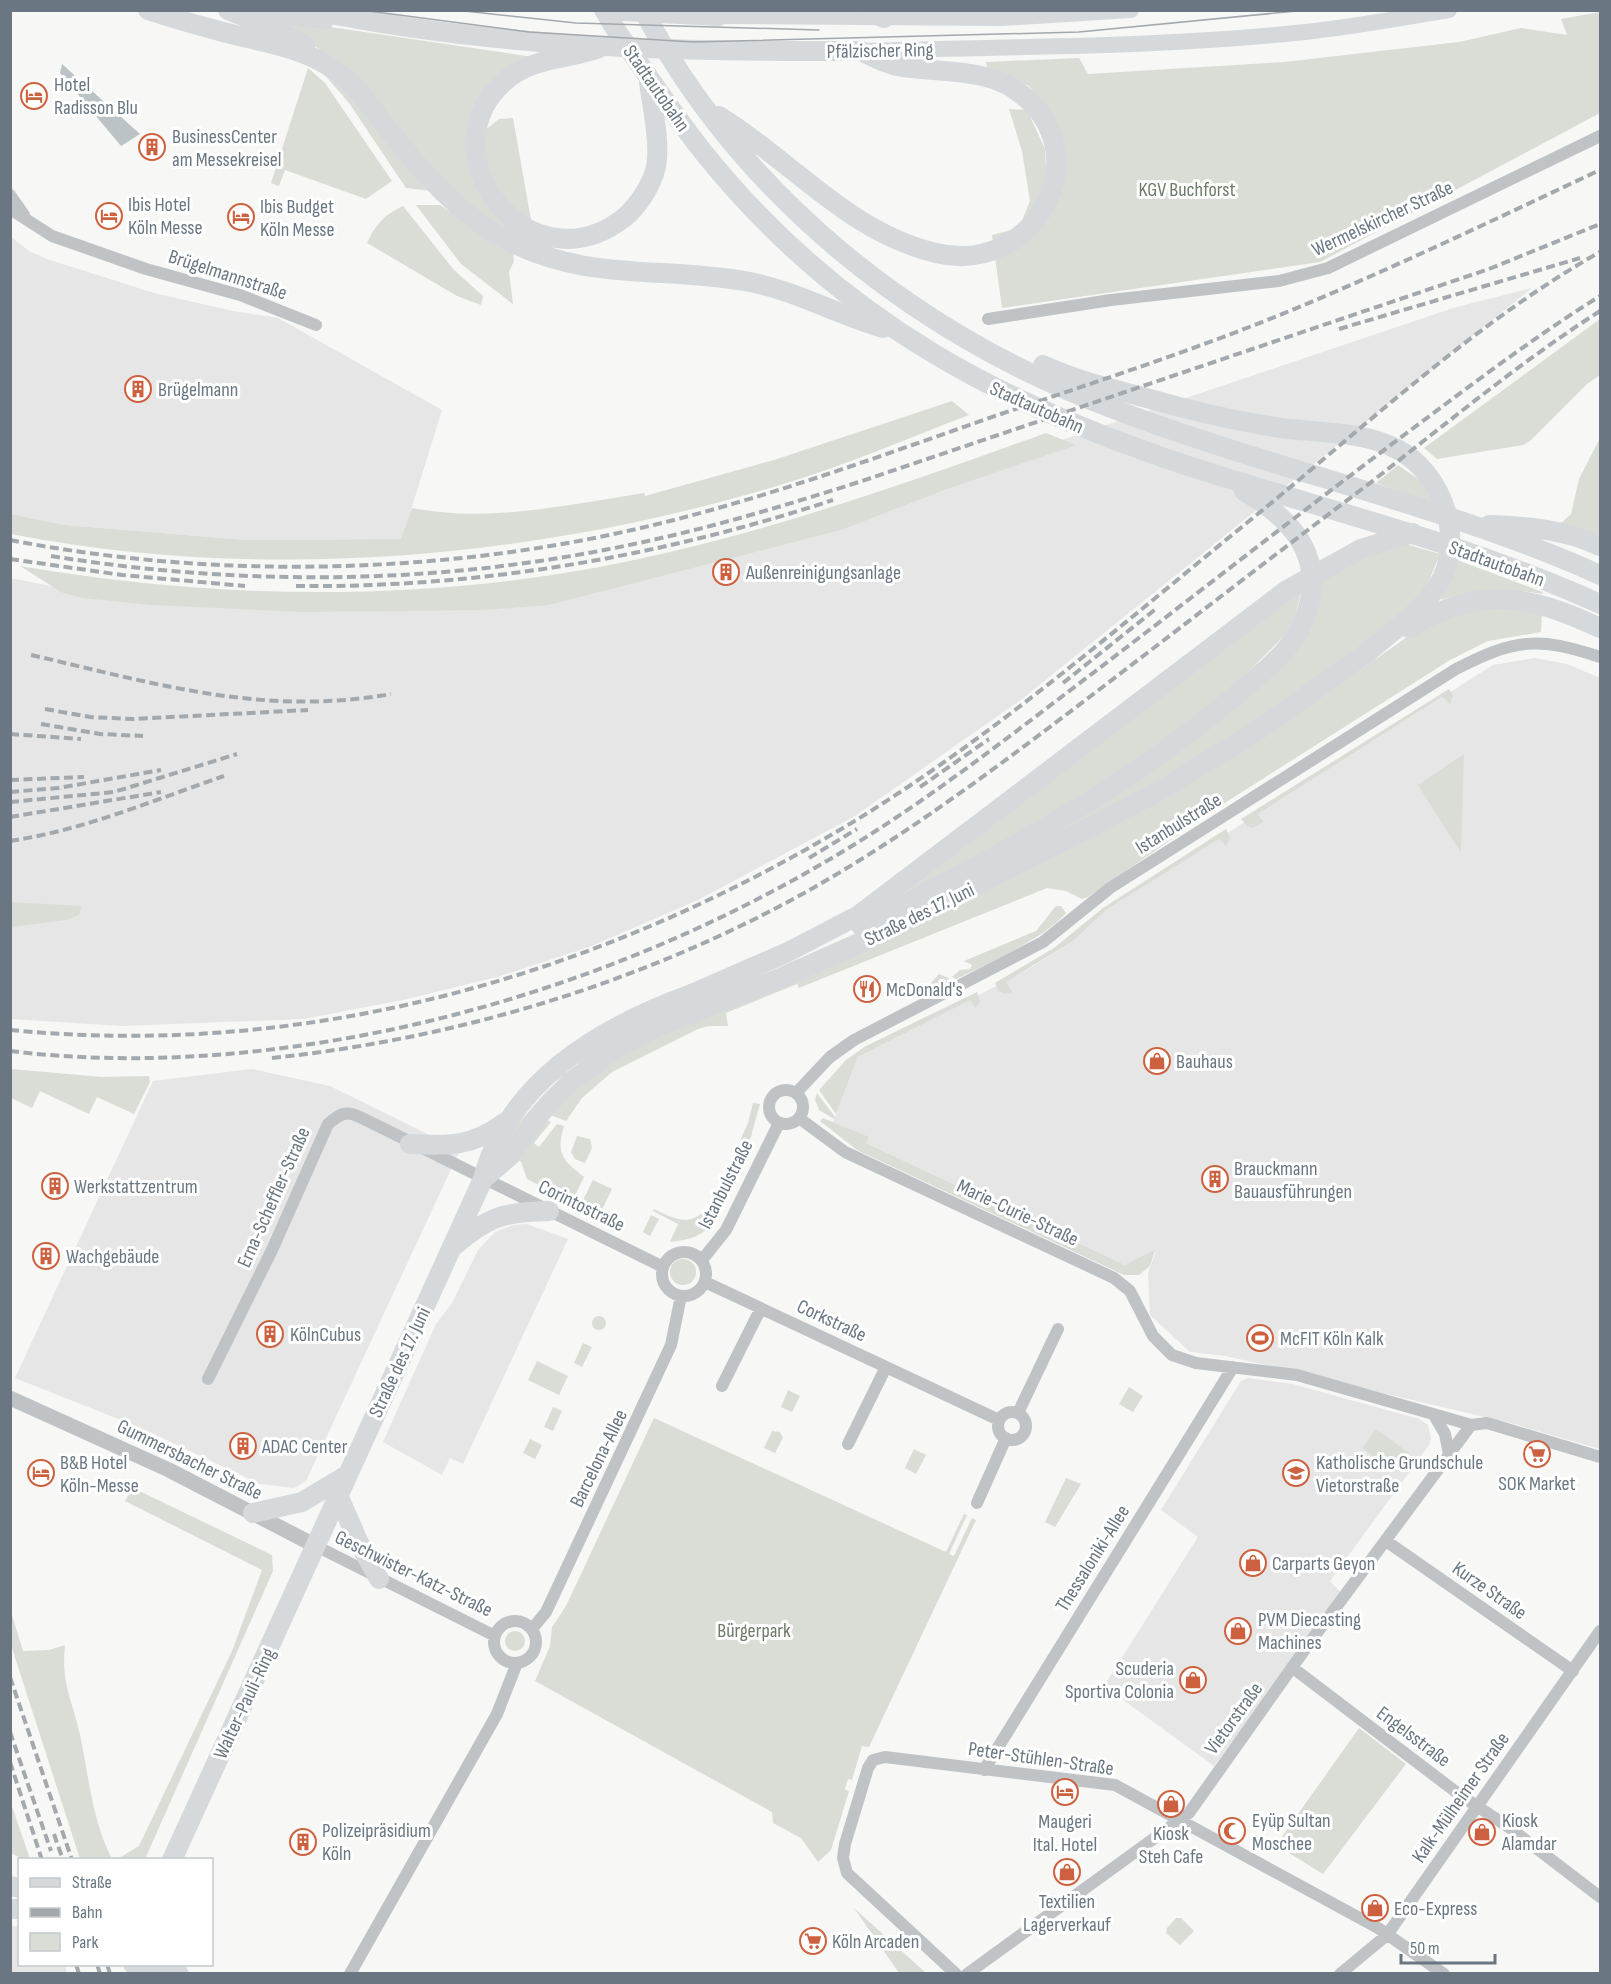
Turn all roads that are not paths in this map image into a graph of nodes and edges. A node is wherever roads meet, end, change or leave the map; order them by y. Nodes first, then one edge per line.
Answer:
1 (148, 10) edge
2 (228, 10) edge
3 (238, 10) edge
4 (311, 10) edge
5 (865, 10) edge
6 (1131, 10) edge
7 (1449, 10) edge
8 (636, 11) edge
9 (605, 12) edge
10 (726, 13) edge
11 (884, 18) junction
12 (363, 21) junction
13 (599, 48) junction
14 (861, 51) junction
15 (332, 68) junction
16 (648, 76) junction
17 (706, 108) junction
18 (1600, 136) edge
19 (10, 195) edge
20 (10, 209) edge
21 (29, 220) junction
22 (512, 232) junction
23 (988, 320) dead end
24 (316, 325) dead end
25 (897, 332) junction
26 (969, 342) junction
27 (1217, 476) junction
28 (1598, 545) edge
29 (1600, 575) edge
30 (1600, 604) edge
31 (1600, 628) edge
32 (1368, 652) junction
33 (1600, 657) edge
34 (692, 994) junction
35 (796, 1093) junction
36 (511, 1118) junction
37 (799, 1118) junction
38 (779, 1123) junction
39 (410, 1144) junction
40 (483, 1179) junction
41 (549, 1211) junction
42 (452, 1247) junction
43 (702, 1260) junction
44 (663, 1267) junction
45 (705, 1282) junction
46 (681, 1296) junction
47 (761, 1308) junction
48 (1058, 1329) dead end
49 (886, 1367) junction
50 (1233, 1367) junction
51 (208, 1379) dead end
52 (722, 1386) dead end
53 (10, 1398) edge
54 (1018, 1413) junction
55 (1434, 1415) junction
56 (999, 1420) junction
57 (1471, 1425) junction
58 (1006, 1438) junction
59 (848, 1444) dead end
60 (1449, 1454) junction
61 (1600, 1457) edge
62 (347, 1475) junction
63 (338, 1495) junction
64 (977, 1503) dead end
65 (253, 1513) junction
66 (1386, 1540) junction
67 (316, 1546) junction
68 (380, 1579) junction
69 (532, 1629) junction
70 (1600, 1631) edge
71 (495, 1636) junction
72 (517, 1663) junction
73 (1293, 1668) junction
74 (1573, 1671) junction
75 (984, 1770) junction
76 (1478, 1806) junction
77 (1179, 1821) junction
78 (173, 1858) edge
79 (1600, 1896) edge
80 (1387, 1935) junction
81 (136, 1966) edge
82 (166, 1966) edge
83 (149, 1974) edge
84 (179, 1974) edge
85 (350, 1974) edge
86 (956, 1974) edge
87 (967, 1974) edge
88 (1340, 1974) edge
89 (1444, 1974) edge

1 - 15 main road
2 - 15 main road
3 - 12 main road
4 - 12 main road, Pfälzischer Ring
5 - 11 main road
6 - 11 main road, Pfälzischer Ring
7 - 14 main road, Pfälzischer Ring
8 - 9 main road, Pfälzischer Ring
8 - 10 main road, Pfälzischer Ring
8 - 17 main road, Stadtautobahn
9 - 16 main road, Stadtautobahn
10 - 11 main road, Pfälzischer Ring
12 - 13 main road, Pfälzischer Ring
13 - 14 main road, Pfälzischer Ring
13 - 22 main road
14 - 17 main road
15 - 22 main road
16 - 22 main road
16 - 25 main road, Stadtautobahn
17 - 26 main road, Stadtautobahn
18 - 23 street, Wermelskircher Straße
19 - 21 street, Brügelmannstraße
20 - 21 street, Brügelmannstraße
21 - 24 street, Brügelmannstraße
22 - 25 main road
25 - 27 main road, Stadtautobahn
26 - 29 main road, Stadtautobahn
26 - 32 main road
27 - 30 main road, Stadtautobahn
27 - 34 main road
28 - 34 main road
31 - 32 main road
32 - 40 main road, Straße des 17. Juni
33 - 35 street, Istanbulstraße
34 - 36 main road, Straße des 17. Juni
35 - 37 street
35 - 38 street
36 - 39 main road
36 - 40 main road, Straße des 17. Juni
37 - 38 street
37 - 50 street, Marie-Curie-Straße
38 - 43 street, Istanbulstraße
39 - 40 street, Erna-Scheffler-Straße
39 - 51 street, Erna-Scheffler-Straße
40 - 41 street, Corintostraße
40 - 42 main road, Straße des 17. Juni
41 - 42 main road
41 - 44 street, Corintostraße
42 - 62 main road, Straße des 17. Juni
43 - 44 street
43 - 45 street
44 - 46 street
45 - 46 street
45 - 47 street, Corkstraße
46 - 69 street, Barcelona-Allee
47 - 49 street, Corkstraße
47 - 52 street
48 - 54 street
49 - 56 street, Corkstraße
49 - 59 street
50 - 55 street, Marie-Curie-Straße
50 - 75 street, Thessaloniki-Allee
53 - 65 street, Gummersbacher Straße
54 - 56 street
54 - 58 street
55 - 57 street, Marie-Curie-Straße
55 - 60 street
56 - 58 street
57 - 60 street, Vietorstraße
57 - 61 street, Marie-Curie-Straße
58 - 64 street
60 - 66 street, Vietorstraße
62 - 63 main road, Straße des 17. Juni
62 - 65 main road
63 - 67 main road, Straße des 17. Juni
63 - 68 main road
65 - 67 street, Gummersbacher Straße
66 - 73 street, Vietorstraße
66 - 74 street, Kurze Straße
67 - 68 street, Geschwister-Katz-Straße
67 - 78 main road, Walter-Pauli-Ring
68 - 71 street, Geschwister-Katz-Straße
69 - 71 street
69 - 72 street
70 - 74 street, Kalk-Mülheimer Straße
71 - 72 street
72 - 85 street
73 - 76 street, Engelsstraße
73 - 77 street, Vietorstraße
74 - 76 street, Kalk-Mülheimer Straße
75 - 77 street, Peter-Stühlen-Straße
75 - 86 street, Peter-Stühlen-Straße
76 - 79 street, Engelsstraße
76 - 80 street, Kalk-Mülheimer Straße
77 - 80 street, Peter-Stühlen-Straße
77 - 87 street, Vietorstraße
80 - 88 street, Kalk-Mülheimer Straße
80 - 89 street, Peter-Stühlen-Straße
81 - 83 main road
82 - 84 main road

